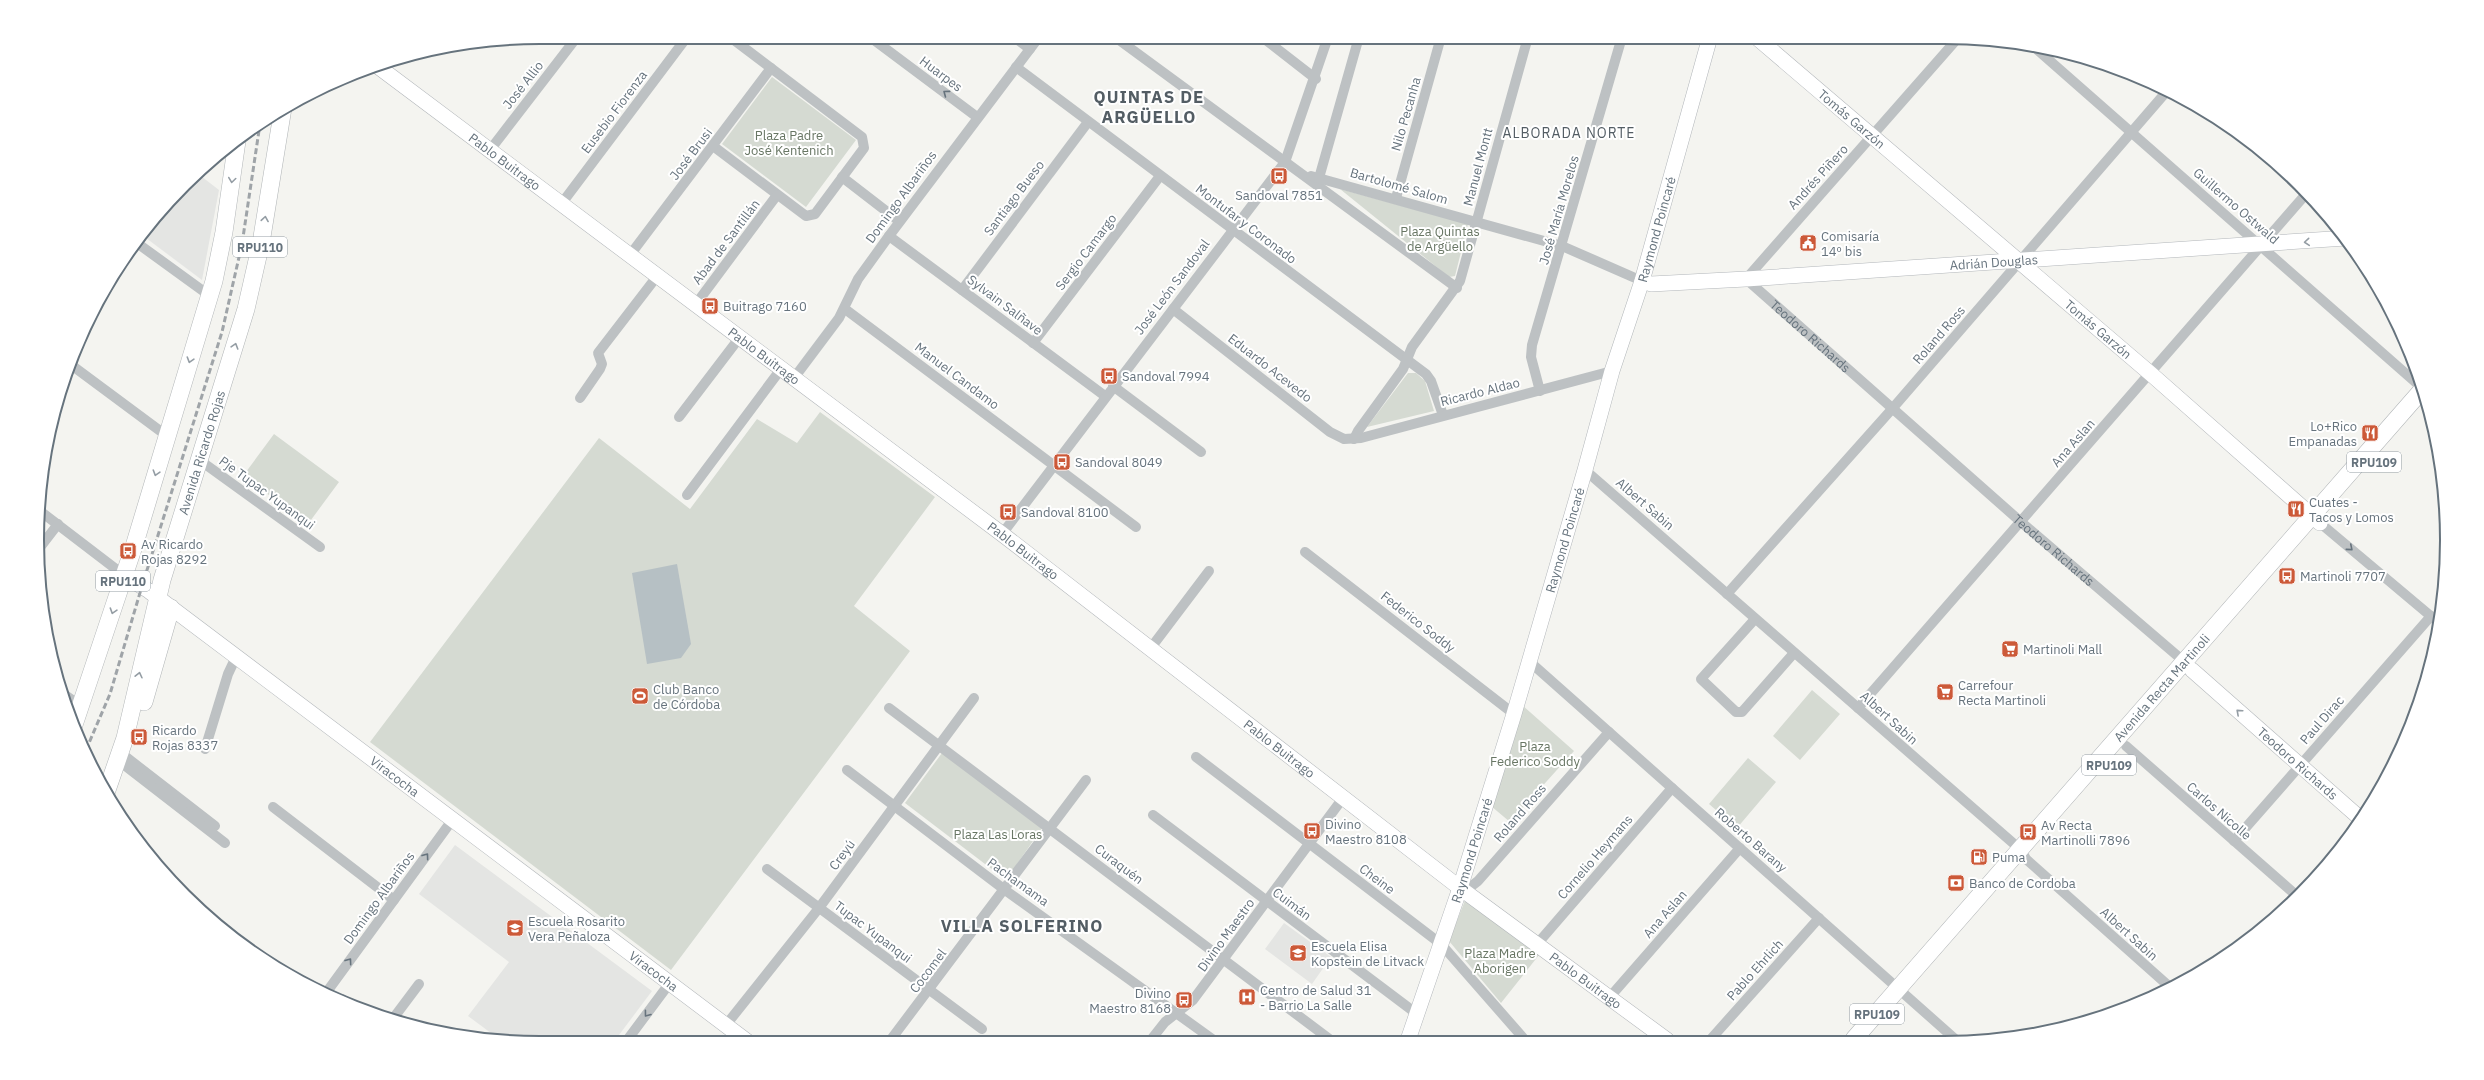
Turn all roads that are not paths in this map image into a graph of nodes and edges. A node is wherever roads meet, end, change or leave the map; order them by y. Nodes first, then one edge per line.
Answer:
1 (572, 44) edge
2 (682, 44) edge
3 (739, 44) edge
4 (879, 44) edge
5 (1023, 44) edge
6 (1034, 44) edge
7 (1125, 44) edge
8 (1271, 44) edge
9 (1326, 44) edge
10 (1357, 44) edge
11 (1439, 44) edge
12 (1526, 44) edge
13 (1620, 44) edge
14 (1708, 44) edge
15 (1764, 44) edge
16 (1953, 44) edge
17 (1030, 49) junction
18 (2044, 55) edge
19 (1016, 67) junction
20 (771, 68) junction
21 (382, 70) edge
22 (1316, 79) junction
23 (2163, 95) edge
24 (281, 117) edge
25 (977, 117) junction
26 (1088, 122) junction
27 (2131, 132) junction
28 (1873, 135) junction
29 (713, 146) junction
30 (236, 148) edge
31 (490, 150) junction
32 (1285, 162) junction
33 (1306, 174) junction
34 (1160, 176) junction
35 (842, 177) junction
36 (1320, 178) junction
37 (777, 195) junction
38 (1396, 198) junction
39 (2303, 198) edge
40 (562, 203) junction
41 (899, 221) junction
42 (1476, 222) junction
43 (1233, 229) junction
44 (889, 236) junction
45 (2338, 239) edge
46 (2262, 245) junction
47 (141, 246) edge
48 (1562, 246) junction
49 (630, 254) junction
50 (2020, 262) junction
51 (658, 275) junction
52 (1746, 280) junction
53 (1642, 281) junction
54 (1457, 288) junction
55 (962, 290) junction
56 (210, 296) junction
57 (696, 304) junction
58 (845, 309) junction
59 (1173, 309) junction
60 (740, 337) junction
61 (1033, 343) junction
62 (1407, 360) junction
63 (75, 368) edge
64 (781, 369) junction
65 (1612, 370) junction
66 (2151, 374) junction
67 (794, 378) junction
68 (2414, 381) edge
69 (1113, 386) junction
70 (1540, 391) junction
71 (2418, 395) edge
72 (1105, 396) junction
73 (580, 398) dead end
74 (2422, 407) edge
75 (1892, 409) junction
76 (1443, 415) junction
77 (679, 417) dead end
78 (168, 436) junction
79 (1354, 439) junction
80 (1201, 452) dead end
81 (198, 459) junction
82 (1054, 465) junction
83 (1586, 470) junction
84 (687, 496) dead end
85 (45, 514) edge
86 (2316, 520) junction
87 (2021, 522) junction
88 (58, 524) junction
89 (1136, 527) dead end
90 (1002, 534) junction
91 (44, 542) edge
92 (320, 547) dead end
93 (1305, 552) dead end
94 (1209, 571) dead end
95 (125, 576) junction
96 (1727, 594) junction
97 (157, 597) junction
98 (171, 608) junction
99 (2430, 616) junction
100 (1755, 618) junction
101 (2433, 619) edge
102 (1150, 649) junction
103 (1794, 653) junction
104 (236, 657) junction
105 (1530, 662) junction
106 (2189, 666) junction
107 (70, 698) edge
108 (974, 698) dead end
109 (82, 707) junction
110 (889, 708) dead end
111 (1858, 708) junction
112 (1514, 714) junction
113 (77, 718) edge
114 (1609, 732) junction
115 (939, 744) junction
116 (2126, 746) junction
117 (205, 749) dead end
118 (1196, 757) dead end
119 (124, 761) junction
120 (2299, 766) junction
121 (847, 770) dead end
122 (1086, 780) dead end
123 (109, 786) edge
124 (110, 787) edge
125 (1672, 788) junction
126 (1343, 798) junction
127 (894, 806) junction
128 (273, 807) dead end
129 (1153, 815) dead end
130 (2356, 815) edge
131 (453, 819) junction
132 (215, 826) dead end
133 (1050, 829) junction
134 (2234, 841) junction
135 (224, 843) dead end
136 (1309, 844) junction
137 (1740, 848) junction
138 (2023, 855) junction
139 (767, 869) dead end
140 (1463, 889) junction
141 (1005, 890) junction
142 (2293, 893) edge
143 (394, 900) junction
144 (1266, 901) junction
145 (819, 908) junction
146 (1819, 918) junction
147 (1538, 943) junction
148 (1441, 944) junction
149 (1225, 959) junction
150 (2166, 983) edge
151 (419, 984) dead end
152 (669, 984) junction
153 (329, 989) edge
154 (930, 991) junction
155 (1903, 992) junction
156 (1609, 998) junction
157 (1178, 1013) junction
158 (396, 1014) edge
159 (1417, 1014) junction
160 (726, 1025) junction
161 (982, 1029) dead end
162 (630, 1036) edge
163 (740, 1036) edge
164 (895, 1036) edge
165 (1154, 1036) edge
166 (1208, 1036) edge
167 (1325, 1036) edge
168 (1409, 1036) edge
169 (1522, 1036) edge
170 (1662, 1036) edge
171 (1714, 1036) edge
172 (1857, 1036) edge
173 (1870, 1036) edge
174 (1951, 1036) edge

1 - 31 street, José Allio
2 - 40 street, Eusebio Fiorenza
3 - 20 street
25 -> 4 street, Huarpes
5 - 17 street
6 - 17 street, Domingo Albariños
7 - 32 street, Bartolomé Salom
8 - 22 street
9 - 22 street, José León Sandoval
10 - 36 street
11 - 38 street, Nilo Pecanha
12 - 42 street, Manuel Montt
13 - 48 street, José María Morelos
14 - 53 main road, Raymond Poincaré
15 - 28 main road, Tomás Garzón
16 - 28 street, Andrés Piñero
17 - 19 street, Domingo Albariños
18 - 27 street, Guillermo Ostwald
19 - 25 street, Domingo Albariños
19 - 26 street, Montufar y Coronado
20 - 29 street, José Brusi
20 - 35 street
21 - 31 main road, Pablo Buitrago
22 - 32 street, José León Sandoval
23 - 27 street, Roland Ross
81 -> 24 main road, Avenida Ricardo Rojas / RPU110
25 - 41 street, Domingo Albariños
26 - 34 street, Montufar y Coronado
26 - 55 street, Santiago Bueso
27 - 46 street, Guillermo Ostwald
27 - 50 street, Roland Ross
28 - 50 main road, Tomás Garzón
28 - 52 street, Andrés Piñero
29 - 37 street
29 - 49 street, José Brusi
30 -> 56 main road, RPU110
31 - 40 main road, Pablo Buitrago
32 - 33 street, Bartolomé Salom
32 - 43 street, José León Sandoval
33 - 36 street, Bartolomé Salom
33 - 54 street, Bartolomé Salom
34 - 43 street, Montufar y Coronado
34 - 61 street, Sergio Camargo
35 - 37 street
35 - 41 street
36 - 38 street, Bartolomé Salom
37 - 57 street, Abad de Santillán
38 - 42 street, Bartolomé Salom
39 - 46 street, Ana Aslan
40 - 49 main road, Pablo Buitrago
41 - 44 street, Domingo Albariños
42 - 48 street, Bartolomé Salom
42 - 54 street, Manuel Montt
43 - 59 street, José León Sandoval
43 - 62 street, Montufar y Coronado
44 - 55 street, Sylvain Salñave
44 - 58 street, Domingo Albariños
45 -> 46 main road, Adrián Douglas
46 - 50 main road, Adrián Douglas
46 - 66 street, Ana Aslan
46 - 68 street, Guillermo Ostwald
47 - 56 street
48 - 53 street, Bartolomé Salom
48 - 70 street, José María Morelos
49 - 51 main road, Pablo Buitrago
50 - 52 main road, Adrián Douglas
50 - 66 main road, Tomás Garzón
50 - 75 street, Roland Ross
51 - 57 main road, Pablo Buitrago
51 - 73 street
52 - 53 main road, Adrián Douglas
52 - 75 street, Teodoro Richards
53 - 65 main road, Raymond Poincaré
54 - 62 street, Manuel Montt
55 - 61 street, Sylvain Salñave
56 -> 78 main road, RPU110
57 - 60 main road, Pablo Buitrago
58 - 67 street, Domingo Albariños
58 - 82 street, Manuel Candamo
59 - 69 street, José León Sandoval
59 - 79 street, Eduardo Acevedo
60 - 64 main road, Pablo Buitrago
60 - 77 street
61 - 72 street, Sylvain Salñave
62 - 76 street, Montufar y Coronado
62 - 79 street, Manuel Montt
63 - 78 street
64 - 67 main road, Pablo Buitrago
64 - 84 street
65 - 70 street, Ricardo Aldao
65 - 83 main road, Raymond Poincaré
66 - 86 main road, Tomás Garzón
66 - 87 street, Ana Aslan
67 - 90 main road, Pablo Buitrago
69 - 72 street, José León Sandoval
69 - 80 street
70 - 76 street, Ricardo Aldao
71 - 86 main road, Avenida Recta Martinoli / RPU109
72 - 82 street, José León Sandoval
74 - 86 main road, Avenida Recta Martinoli / RPU109
75 - 87 street, Teodoro Richards
75 - 96 street, Roland Ross
76 - 79 street, Ricardo Aldao
78 -> 95 main road, RPU110
81 - 92 street, Pje Tupac Yupanqui
81 - 97 main road, Avenida Ricardo Rojas / RPU110
82 - 89 street, Manuel Candamo
82 - 90 street, José León Sandoval
83 - 96 street, Albert Sabin
83 - 105 main road, Raymond Poincaré
85 - 88 street, Viracocha
86 -> 99 street, Tomás Garzón
86 - 106 main road, Avenida Recta Martinoli / RPU109
87 - 106 street, Teodoro Richards
87 - 111 street, Ana Aslan
88 - 91 street
88 - 95 street, Viracocha
90 - 102 main road, Pablo Buitrago
93 - 112 street, Federico Soddy
94 - 102 street
95 - 97 main road, Viracocha
95 -> 109 main road, RPU110
96 - 100 street, Albert Sabin
97 - 98 main road, Viracocha
123 -> 97 main road, Avenida Ricardo Rojas / RPU110
98 - 104 main road, Viracocha
98 - 119 main road
99 - 101 street, Tomás Garzón
99 - 120 street, Paul Dirac
100 - 103 street, Albert Sabin
100 - 103 street
102 - 126 main road, Pablo Buitrago
103 - 111 street, Albert Sabin
104 - 117 street
104 - 131 main road, Viracocha
105 - 112 main road, Raymond Poincaré
105 - 114 street, Roberto Barany
106 - 116 main road, Avenida Recta Martinoli / RPU109
120 -> 106 main road, Teodoro Richards
106 - 138 main road, Avenida Recta Martinoli / RPU109
107 - 109 street
108 - 115 street, Creyú
109 - 113 main road, RPU110
110 - 115 street, Curaquén
111 - 138 street, Albert Sabin
112 - 140 main road, Raymond Poincaré
114 - 125 street, Roberto Barany
114 - 140 street, Roland Ross
115 - 127 street, Creyú
115 - 133 street, Curaquén
116 - 134 street, Carlos Nicolle
116 - 138 main road, Avenida Recta Martinoli / RPU109
118 - 136 street, Cheine
119 - 124 main road
119 - 132 street
119 - 135 street
120 - 130 main road, Teodoro Richards
120 - 134 street, Paul Dirac
121 - 127 street, Pachamama
122 - 133 street, Cocomel
125 - 137 street, Roberto Barany
125 - 147 street, Cornelio Heymans
126 - 136 street, Divino Maestro
126 - 140 main road, Pablo Buitrago
127 - 141 street, Pachamama
127 - 145 street, Creyú
128 - 143 street
129 - 144 street, Cuimán
143 -> 131 street, Domingo Albariños
131 - 152 main road, Viracocha
133 - 141 street, Cocomel
133 - 149 street, Curaquén
134 - 142 street, Carlos Nicolle
136 - 144 street, Divino Maestro
136 - 148 street, Cheine
137 - 146 street, Roberto Barany
137 - 156 street, Ana Aslan
138 - 150 street, Albert Sabin
138 - 155 main road, Avenida Recta Martinoli / RPU109
139 - 145 street, Tupac Yupanqui
140 - 147 main road, Pablo Buitrago
140 - 148 main road, Raymond Poincaré
141 - 154 street, Cocomel
141 - 157 street, Pachamama
153 -> 143 street, Domingo Albariños
144 - 149 street, Divino Maestro
144 - 159 street, Cuimán
145 - 154 street, Tupac Yupanqui
145 - 160 street, Creyú
146 - 155 street, Roberto Barany
146 - 171 street, Pablo Ehrlich
147 - 156 main road, Pablo Buitrago
148 - 159 main road, Raymond Poincaré
148 - 169 street, Cheine
149 - 157 street, Divino Maestro
149 - 167 street, Curaquén
151 - 158 street
152 - 160 main road, Viracocha
152 -> 162 street
154 - 161 street, Tupac Yupanqui
154 - 164 street, Cocomel
155 - 172 main road, Avenida Recta Martinoli / RPU109
155 - 173 main road, Avenida Recta Martinoli / RPU109
155 - 174 street, Roberto Barany
156 - 170 main road, Pablo Buitrago
157 - 165 street, Divino Maestro
157 - 166 street, Pachamama
159 - 168 main road, Raymond Poincaré
160 - 163 main road, Viracocha

